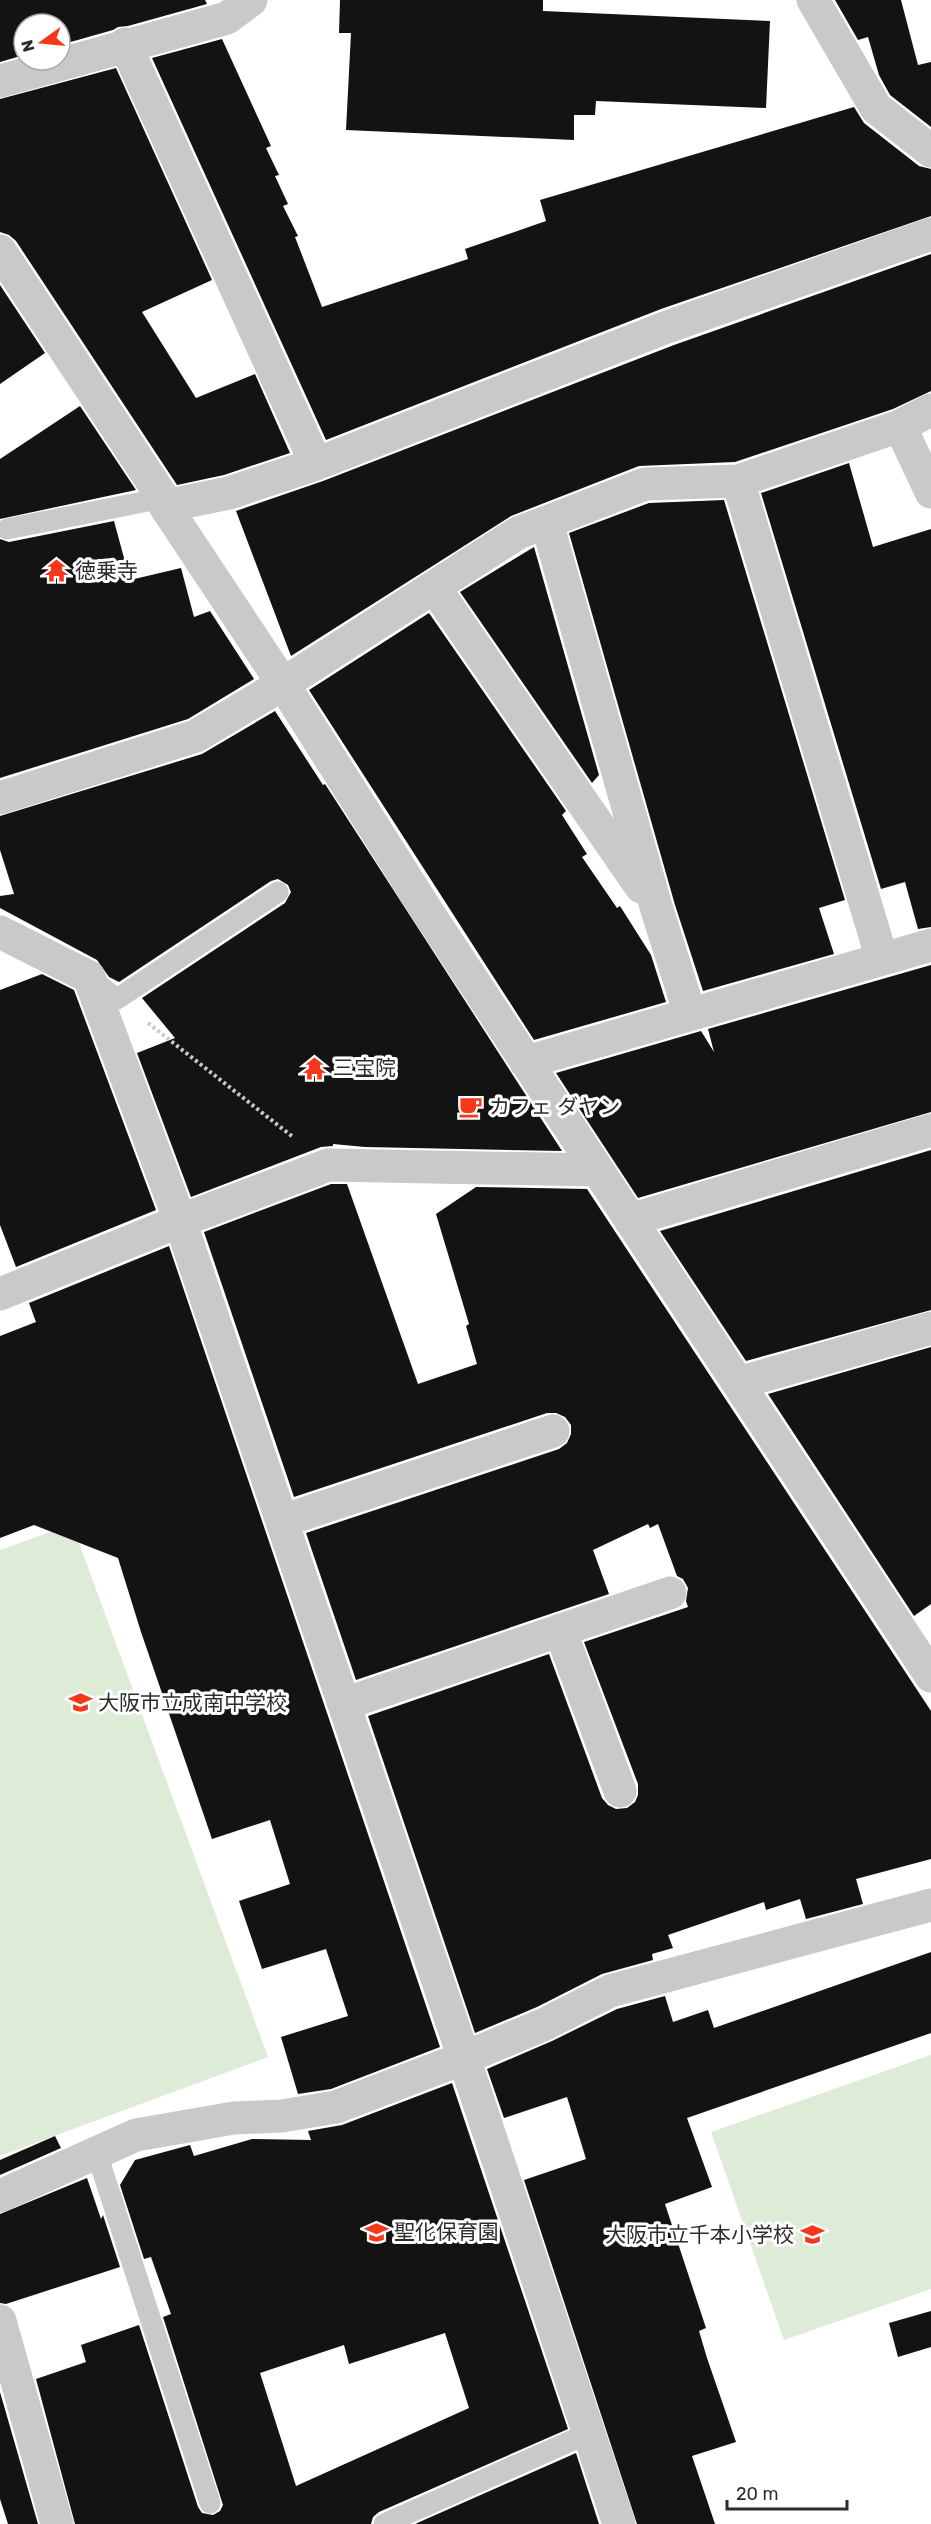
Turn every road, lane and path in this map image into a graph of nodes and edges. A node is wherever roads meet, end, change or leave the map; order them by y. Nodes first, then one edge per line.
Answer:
1 (251, 0) edge
2 (813, 0) edge
3 (125, 44) junction
4 (0, 81) edge
5 (931, 151) edge
6 (931, 234) edge
7 (0, 251) edge
8 (931, 410) edge
9 (900, 426) junction
10 (316, 464) junction
11 (738, 481) junction
12 (931, 492) edge
13 (164, 502) junction
14 (546, 523) junction
15 (8, 529) dead end
16 (434, 587) junction
17 (283, 684) junction
18 (0, 798) edge
19 (278, 892) dead end
20 (657, 910) junction
21 (0, 932) edge
22 (931, 945) edge
23 (882, 959) junction
24 (89, 977) junction
25 (117, 999) junction
26 (690, 1014) junction
27 (526, 1062) junction
28 (931, 1130) edge
29 (328, 1165) junction
30 (596, 1170) junction
31 (630, 1220) junction
32 (180, 1221) junction
33 (2, 1289) edge
34 (931, 1328) edge
35 (738, 1383) junction
36 (553, 1431) dead end
37 (282, 1521) junction
38 (670, 1593) dead end
39 (560, 1630) junction
40 (931, 1676) edge
41 (344, 1704) junction
42 (620, 1791) dead end
43 (931, 1905) edge
44 (464, 2058) junction
45 (97, 2154) junction
46 (0, 2196) edge
47 (0, 2321) edge
48 (589, 2433) junction
49 (210, 2503) dead end
50 (57, 2524) edge
51 (384, 2524) edge
52 (619, 2524) edge

1 - 3 street
2 - 5 street
3 - 4 street
3 - 10 street
6 - 10 street
7 - 13 street
8 - 9 street
9 - 11 street
9 - 12 street
10 - 13 street
11 - 14 street
11 - 23 street
13 - 15 lane
13 - 17 street
14 - 16 street
14 - 20 street
16 - 17 street
16 - 20 street
17 - 18 street
17 - 27 street
19 - 25 lane
20 - 26 street
21 - 24 street
22 - 23 street
23 - 26 street
24 - 25 lane
24 - 32 street
25 - 29 path
26 - 27 street
27 - 30 street
28 - 31 street
29 - 30 street
29 - 32 street
30 - 31 street
31 - 35 street
32 - 33 street
32 - 37 street
34 - 35 street
35 - 40 street
36 - 37 street
37 - 41 street
38 - 39 street
39 - 41 street
39 - 42 street
41 - 44 street
43 - 44 street
44 - 45 street
44 - 48 street
45 - 46 street
45 - 49 lane
47 - 50 street
48 - 51 lane
48 - 52 street

